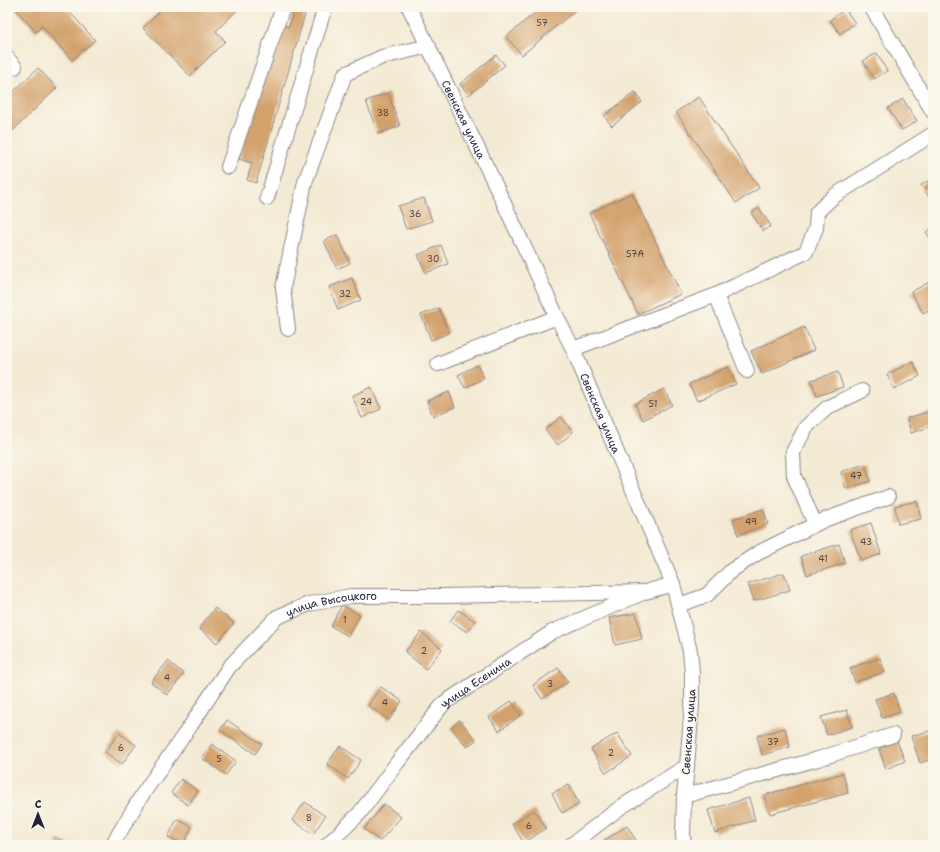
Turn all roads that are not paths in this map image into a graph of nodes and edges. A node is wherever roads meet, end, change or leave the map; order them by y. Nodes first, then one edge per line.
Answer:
1 (283, 7) edge
2 (325, 7) edge
3 (409, 7) edge
4 (871, 7) edge
5 (429, 46) junction
6 (933, 112) edge
7 (933, 134) edge
8 (228, 167) dead end
9 (267, 198) dead end
10 (716, 295) junction
11 (557, 317) junction
12 (288, 329) dead end
13 (573, 349) junction
14 (438, 364) dead end
15 (747, 371) dead end
16 (862, 391) dead end
17 (888, 497) dead end
18 (815, 524) junction
19 (673, 584) junction
20 (645, 592) junction
21 (679, 605) junction
22 (893, 735) dead end
23 (687, 766) junction
24 (684, 796) junction
25 (112, 845) edge
26 (327, 845) edge
27 (571, 845) edge
28 (684, 845) edge

1 - 8 street
2 - 9 street
3 - 5 street, Свенская улица
4 - 6 street
5 - 11 street, Свенская улица
5 - 12 street
7 - 10 street
10 - 13 street
10 - 15 street
11 - 13 street, Свенская улица
11 - 14 street
13 - 19 street, Свенская улица
16 - 18 street
17 - 18 street
18 - 21 street
19 - 20 street, улица Есенина
19 - 21 street, Свенская улица
20 - 25 street, улица Высоцкого
20 - 26 street, улица Есенина
21 - 23 street, Свенская улица
22 - 24 street
23 - 24 street, Свенская улица
23 - 27 street
24 - 28 street, Свенская улица

